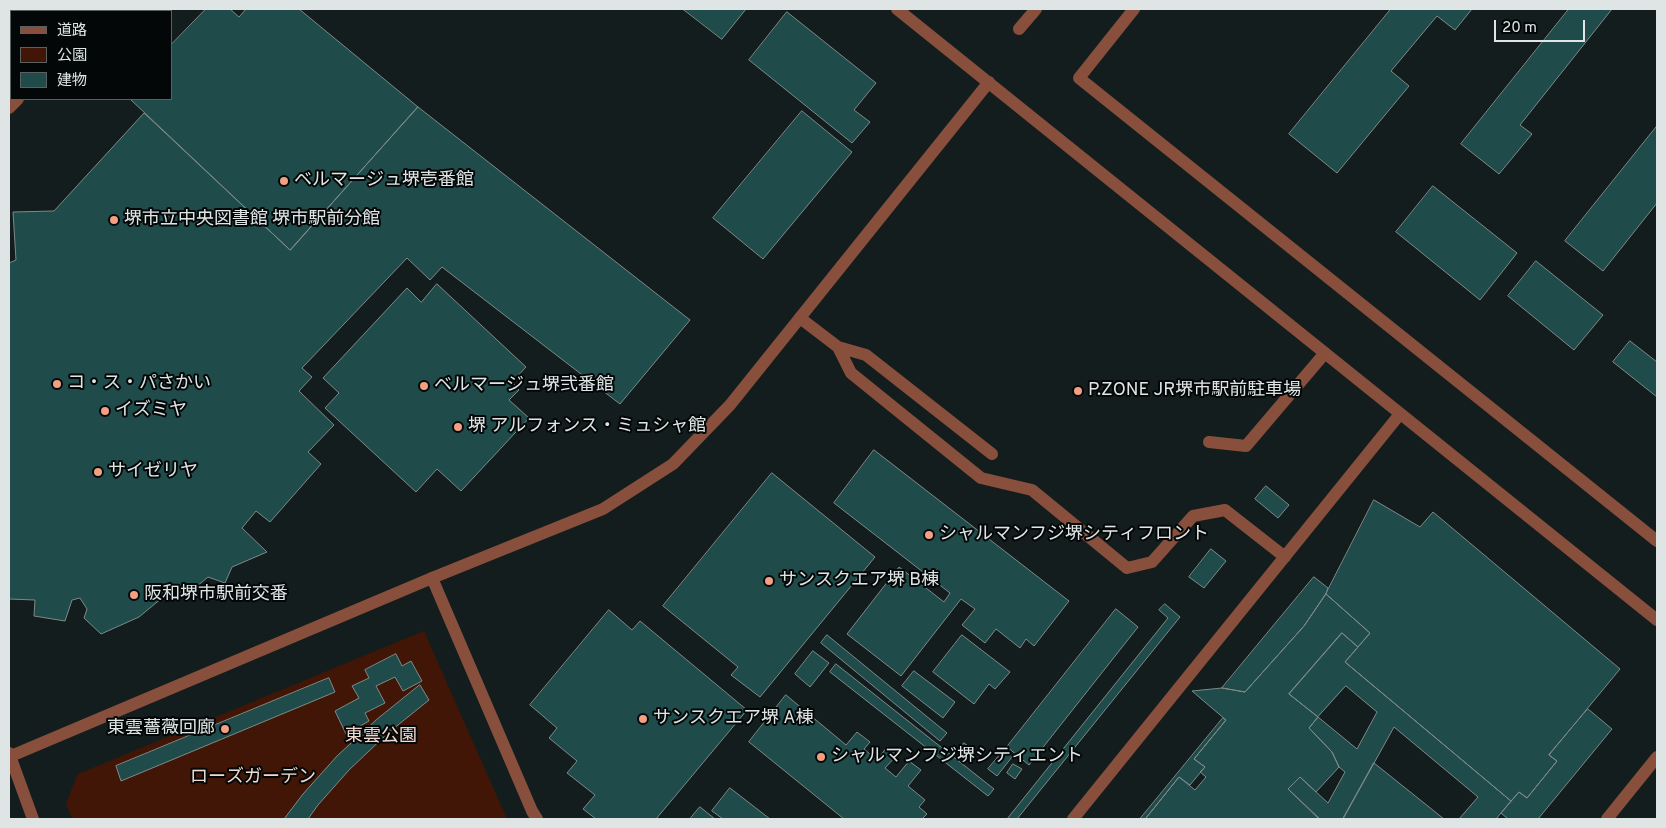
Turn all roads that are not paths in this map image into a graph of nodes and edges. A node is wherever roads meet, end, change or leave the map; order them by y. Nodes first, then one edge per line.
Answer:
1 (897, 9) edge
2 (1036, 9) edge
3 (1134, 9) edge
4 (1019, 29) dead end
5 (989, 82) junction
6 (800, 318) junction
7 (838, 347) junction
8 (1325, 353) junction
9 (1400, 414) junction
10 (1209, 442) dead end
11 (992, 454) dead end
12 (1657, 541) edge
13 (1285, 558) junction
14 (432, 578) junction
15 (1657, 620) edge
16 (10, 754) edge
17 (1657, 757) edge
18 (33, 819) edge
19 (537, 819) edge
20 (1073, 819) edge
21 (1607, 819) edge

1 - 5 street
2 - 4 street
3 - 12 street
5 - 6 street
5 - 8 street
6 - 7 street
6 - 14 street
7 - 11 street
7 - 13 street
8 - 9 street
8 - 10 street
9 - 13 street
9 - 15 street
13 - 20 street
14 - 16 street
14 - 19 street
16 - 18 street
17 - 21 street

